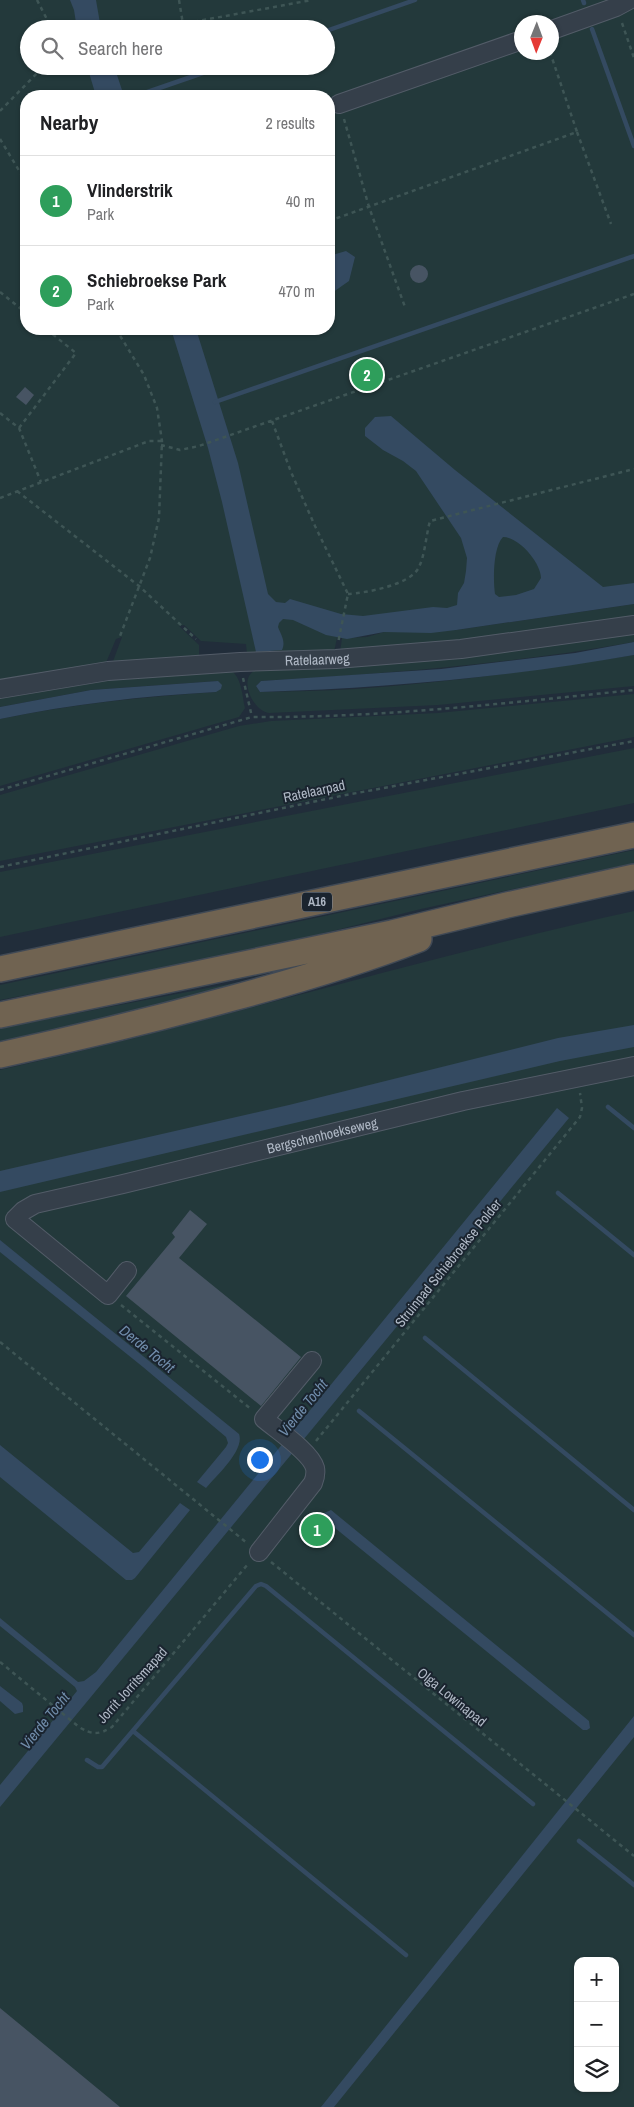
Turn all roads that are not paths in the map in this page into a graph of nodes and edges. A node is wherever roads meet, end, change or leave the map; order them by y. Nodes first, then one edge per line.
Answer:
1 (623, 4) edge
2 (559, 27) edge
3 (514, 43) edge
4 (339, 104) road end
5 (634, 624) edge
6 (0, 689) edge
7 (634, 834) edge
8 (634, 877) edge
9 (507, 904) junction
10 (0, 969) edge
11 (0, 1015) edge
12 (0, 1055) edge
13 (634, 1066) edge
14 (127, 1271) dead end
15 (312, 1361) dead end
16 (258, 1552) road end

1 - 2 street
3 - 4 street
5 - 6 street, Ratelaarweg
7 - 10 highway, A16
8 - 9 highway
9 - 11 highway
9 - 12 highway
13 - 14 street, Bergschenhoekseweg
15 - 16 street

